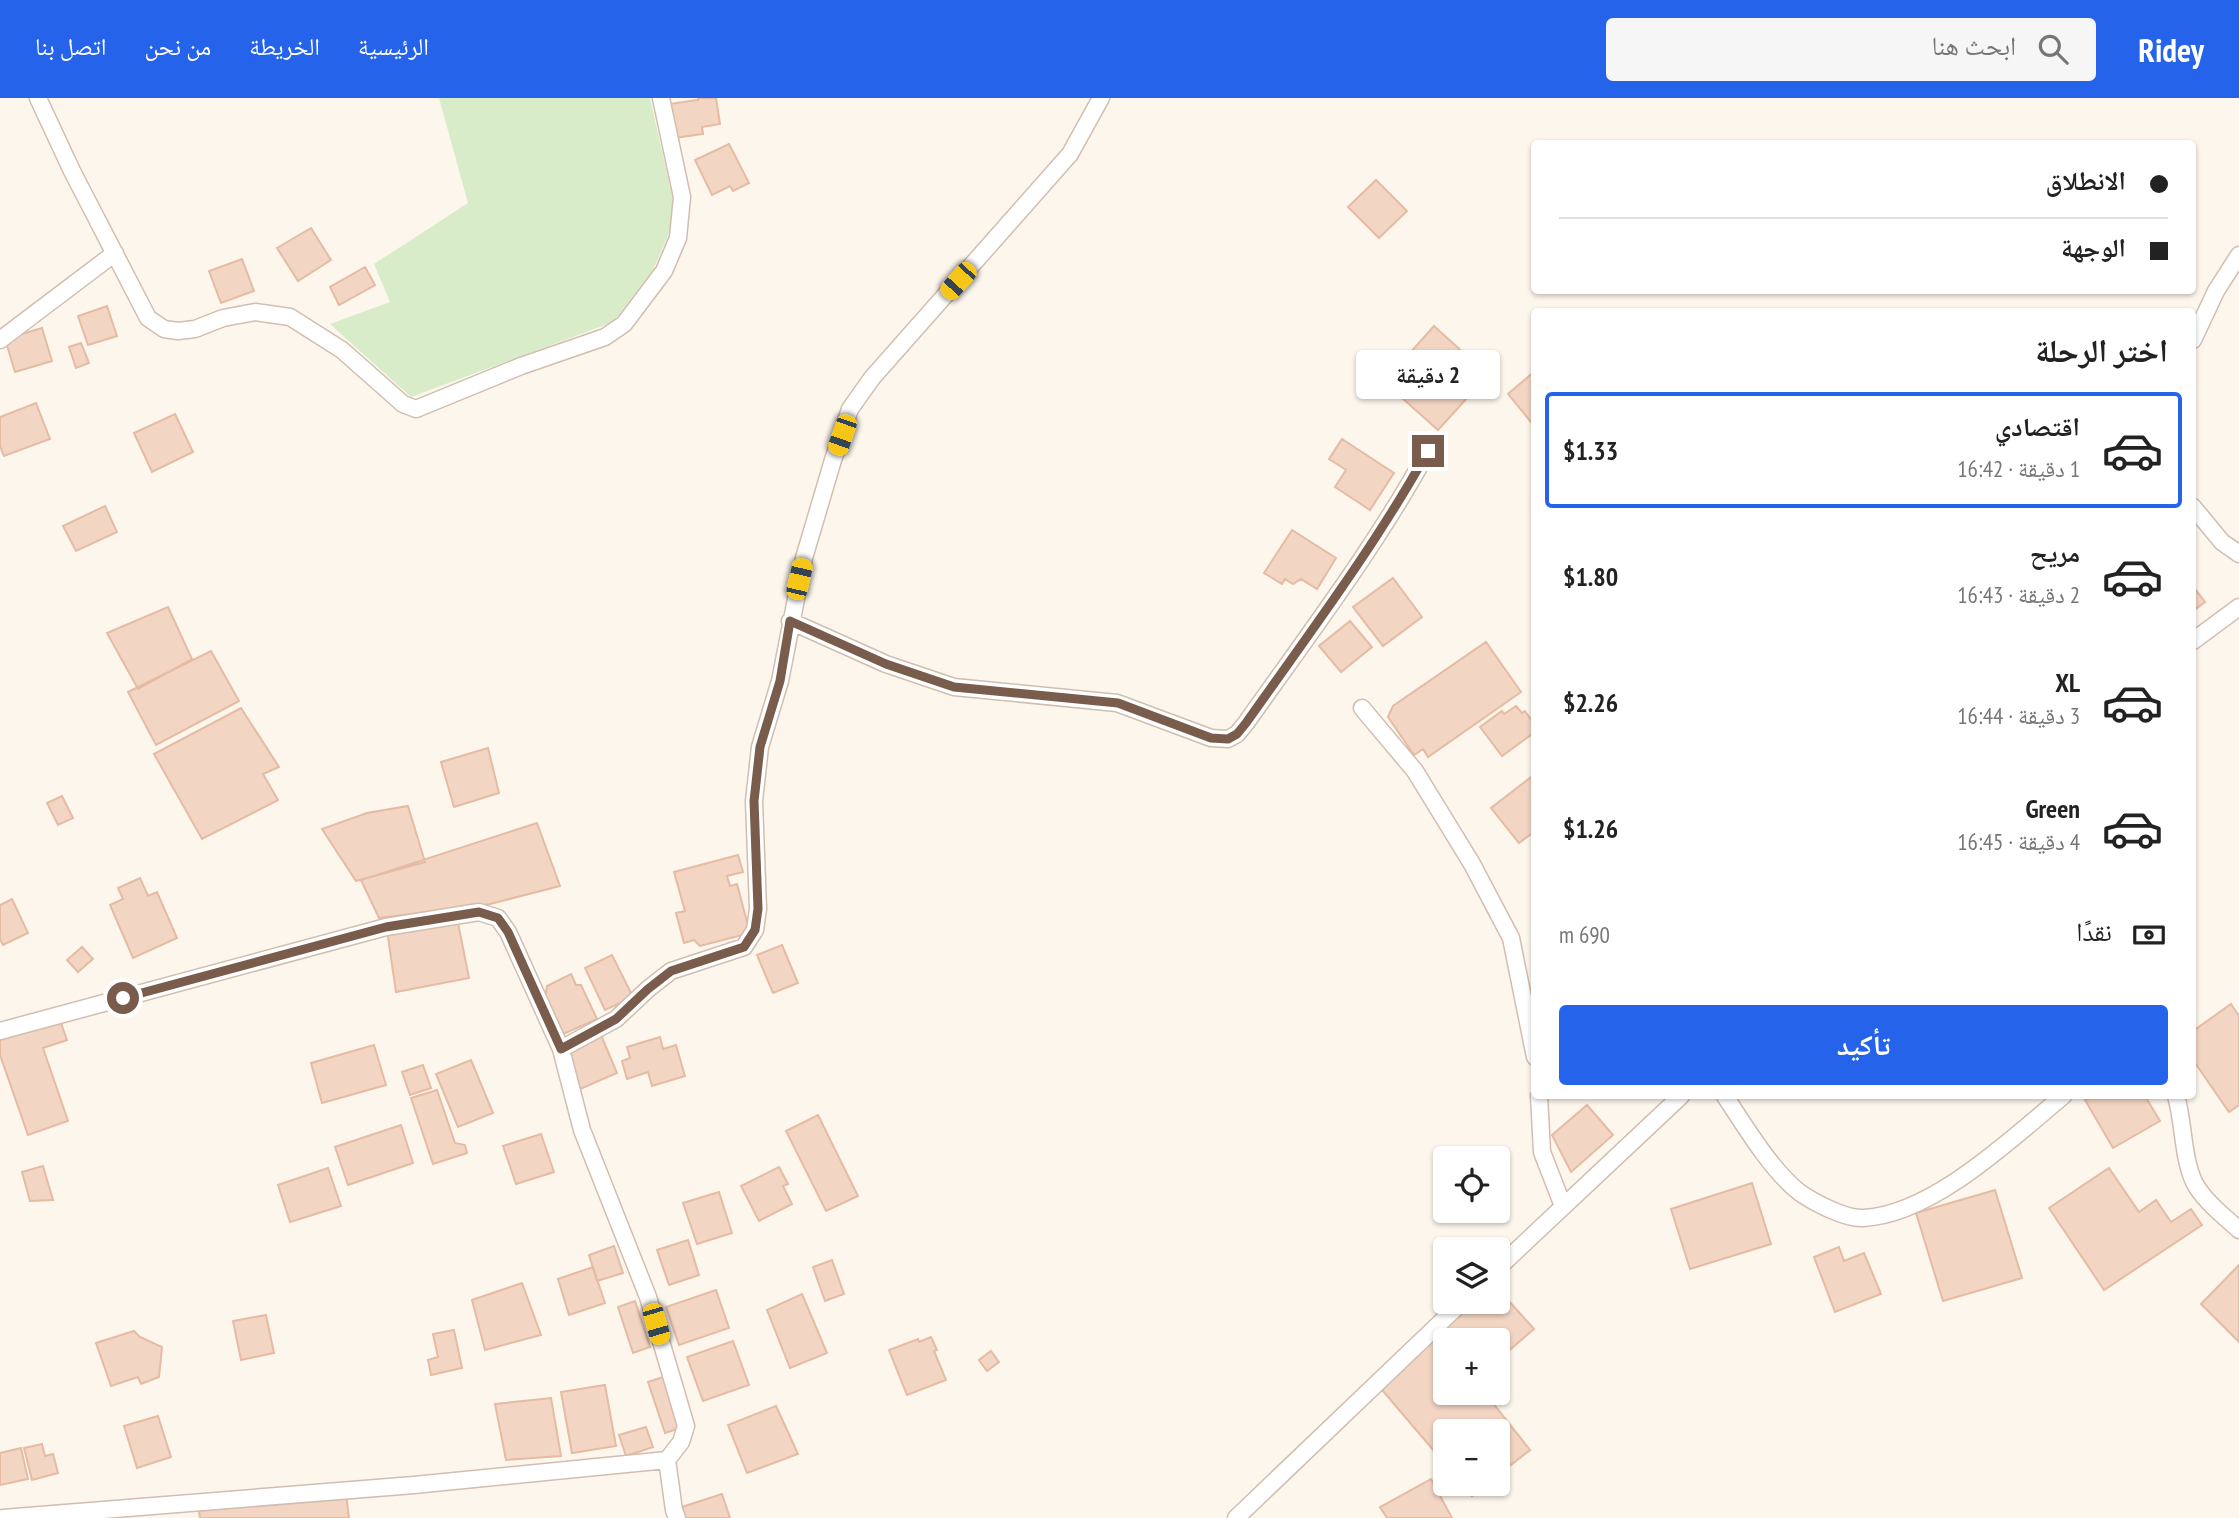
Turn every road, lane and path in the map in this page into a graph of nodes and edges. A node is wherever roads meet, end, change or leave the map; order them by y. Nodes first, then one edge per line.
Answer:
1 (38, 98) edge
2 (661, 98) edge
3 (1101, 98) edge
4 (115, 253) junction
5 (2239, 255) edge
6 (2196, 334) edge
7 (0, 340) edge
8 (1428, 451) dead end
9 (2196, 511) edge
10 (2239, 554) edge
11 (2239, 607) edge
12 (790, 621) junction
13 (2196, 638) edge
14 (1362, 708) dead end
15 (0, 1031) edge
16 (1531, 1037) edge
17 (561, 1049) junction
18 (1539, 1099) edge
19 (1678, 1099) edge
20 (1727, 1099) edge
21 (2059, 1099) edge
22 (2176, 1099) edge
23 (1563, 1206) junction
24 (2239, 1230) edge
25 (1510, 1257) edge
26 (1449, 1314) edge
27 (667, 1460) junction
28 (4, 1518) edge
29 (677, 1518) edge
30 (1236, 1518) edge

1 - 4 street
2 - 4 street
3 - 12 street
4 - 7 street
5 - 6 street
8 - 12 street
9 - 10 street
11 - 13 street
12 - 17 street
14 - 16 street
15 - 17 street
17 - 27 street
18 - 23 street
19 - 23 street
20 - 21 street
22 - 24 street
23 - 25 street
26 - 30 street
27 - 28 street
27 - 29 street

